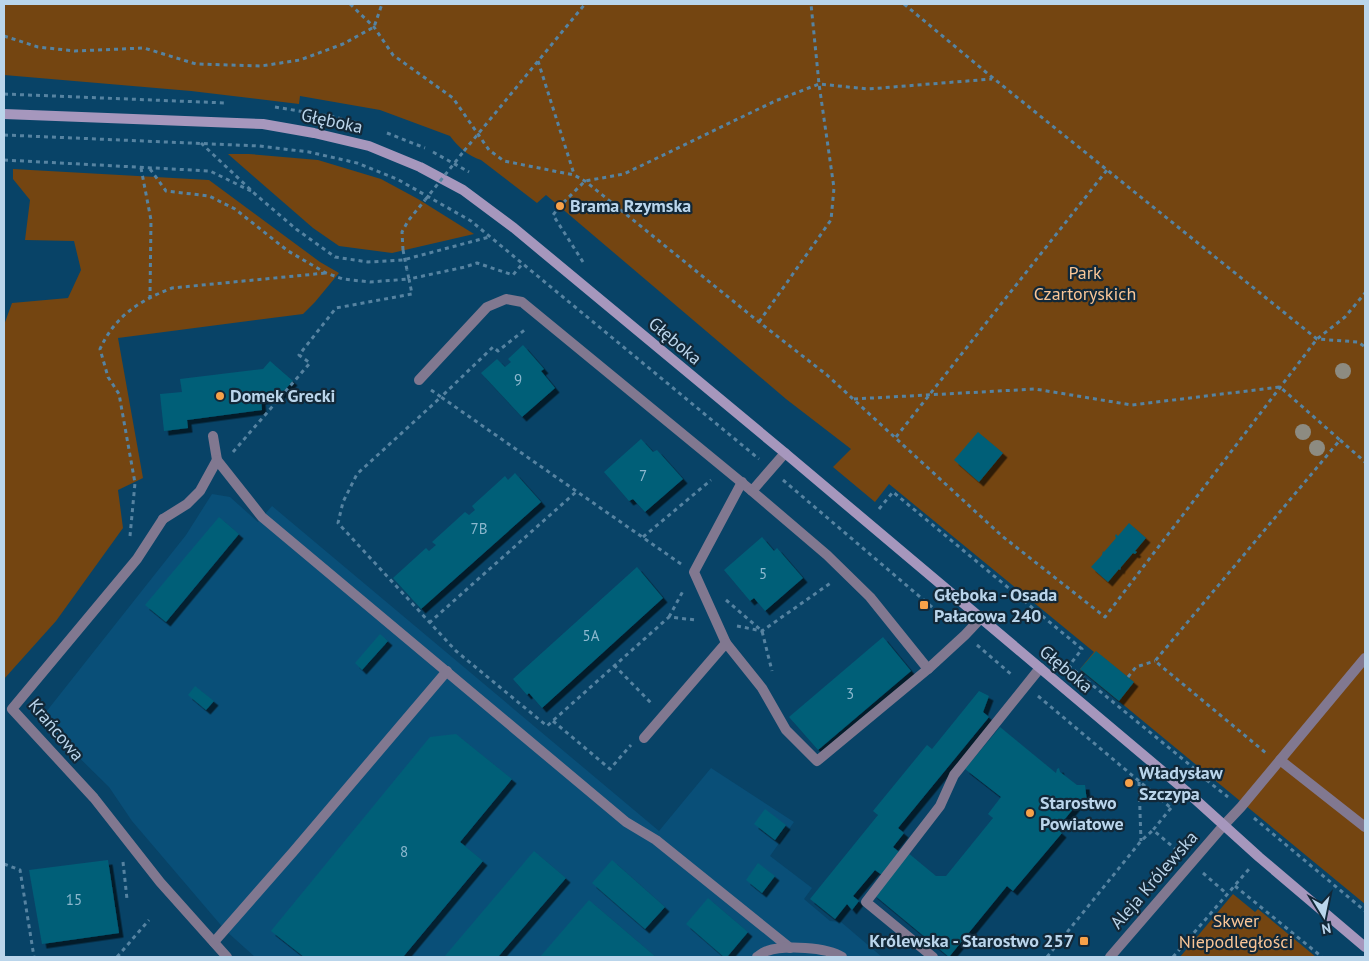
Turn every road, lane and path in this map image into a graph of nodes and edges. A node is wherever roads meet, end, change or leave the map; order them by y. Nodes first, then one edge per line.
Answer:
1 (350, 4) edge
2 (382, 4) edge
3 (585, 4) edge
4 (811, 4) edge
5 (904, 4) edge
6 (374, 27) junction
7 (4, 36) edge
8 (538, 61) junction
9 (993, 78) junction
10 (819, 84) junction
11 (4, 114) edge
12 (478, 133) junction
13 (201, 143) dead end
14 (4, 160) edge
15 (141, 168) junction
16 (150, 169) junction
17 (1107, 170) junction
18 (574, 175) junction
19 (585, 181) junction
20 (255, 194) junction
21 (489, 237) dead end
22 (584, 262) dead end
23 (523, 263) dead end
24 (326, 273) junction
25 (409, 279) junction
26 (1365, 293) edge
27 (150, 297) junction
28 (541, 317) junction
29 (759, 322) junction
30 (1317, 339) junction
31 (1365, 347) edge
32 (418, 380) joint
33 (1280, 388) junction
34 (929, 395) junction
35 (441, 397) junction
36 (854, 399) junction
37 (213, 436) dead end
38 (896, 437) junction
39 (1340, 440) junction
40 (785, 453) junction
41 (217, 460) junction
42 (1365, 462) edge
43 (725, 468) junction
44 (742, 482) junction
45 (577, 491) junction
46 (752, 491) junction
47 (871, 503) dead end
48 (133, 505) dead end
49 (643, 538) junction
50 (694, 572) junction
51 (845, 573) junction
52 (721, 596) dead end
53 (669, 617) junction
54 (980, 618) junction
55 (718, 622) junction
56 (429, 623) junction
57 (762, 631) junction
58 (726, 643) junction
59 (1365, 658) edge
60 (1155, 661) junction
61 (614, 665) junction
62 (1040, 668) junction
63 (928, 669) junction
64 (447, 671) junction
65 (1128, 677) dead end
66 (773, 679) dead end
67 (663, 716) junction
68 (553, 720) junction
69 (644, 738) joint
70 (1279, 761) junction
71 (1201, 774) dead end
72 (1139, 781) dead end
73 (1244, 803) junction
74 (1171, 808) dead end
75 (1224, 825) junction
76 (1365, 827) edge
77 (1153, 830) junction
78 (1142, 841) junction
79 (1178, 850) dead end
80 (1259, 857) junction
81 (4, 864) edge
82 (1234, 886) junction
83 (1365, 911) edge
84 (149, 920) dead end
85 (214, 942) junction
86 (1365, 947) edge
87 (790, 948) junction
88 (34, 957) edge
89 (117, 957) edge
90 (227, 957) edge
91 (757, 957) edge
92 (842, 957) edge
93 (933, 957) edge
94 (1047, 957) edge
95 (1110, 957) edge
96 (1173, 957) edge
97 (1322, 957) edge

1 - 6 path
2 - 6 path
3 - 8 path
4 - 10 path
5 - 9 path
6 - 7 path
6 - 12 path
8 - 12 path
8 - 18 path
9 - 10 path
9 - 17 path
10 - 19 path
10 - 29 path
11 - 40 main road, Głęboka
12 - 18 path
12 - 25 path, bridge
13 - 20 path
14 - 15 path
15 - 16 path
15 - 27 path
16 - 20 path
16 - 24 path
17 - 30 path
17 - 34 path
18 - 19 path
19 - 22 path
19 - 29 path
20 - 21 path
23 - 25 path
24 - 25 path
24 - 27 path
25 - 41 path
26 - 30 path
27 - 48 path
28 - 32 street
28 - 35 path
28 - 43 street
29 - 36 path
30 - 31 path
30 - 33 path
32 - 35 path
33 - 34 path
33 - 38 path
33 - 39 path
34 - 36 path
34 - 38 path
35 - 45 path
35 - 56 path
36 - 38 path
37 - 41 street
39 - 42 path
39 - 60 path
40 - 46 street
40 - 54 main road, Głęboka
41 - 64 street
41 - 85 street, Krańcowa
43 - 44 street
43 - 49 path
44 - 46 street
44 - 50 street
45 - 49 path
45 - 56 path
46 - 51 street
47 - 71 path
49 - 50 path
50 - 53 path
50 - 55 street
51 - 57 path
51 - 63 street
52 - 57 path
53 - 55 path
53 - 61 path
54 - 62 main road, Głęboka
54 - 63 street
55 - 57 path
55 - 58 street
56 - 68 path
57 - 66 path
58 - 63 street
58 - 67 street
59 - 70 street, Aleja Królewska
60 - 65 path
60 - 70 path
61 - 67 path
61 - 68 path
62 - 75 main road, Głęboka
62 - 93 street
64 - 85 street
64 - 87 street
67 - 69 street
68 - 69 path
70 - 73 street, Aleja Królewska
70 - 76 street
72 - 78 path
73 - 75 street, Aleja Królewska
73 - 83 path
74 - 77 path
75 - 80 main road, Głęboka
75 - 95 street, Aleja Królewska
77 - 78 path
77 - 79 path
78 - 94 path
80 - 82 path
80 - 86 main road, Głęboka
81 - 88 path
82 - 96 path
82 - 97 path
84 - 89 path
85 - 90 street, Krańcowa
87 - 91 street
87 - 92 street

